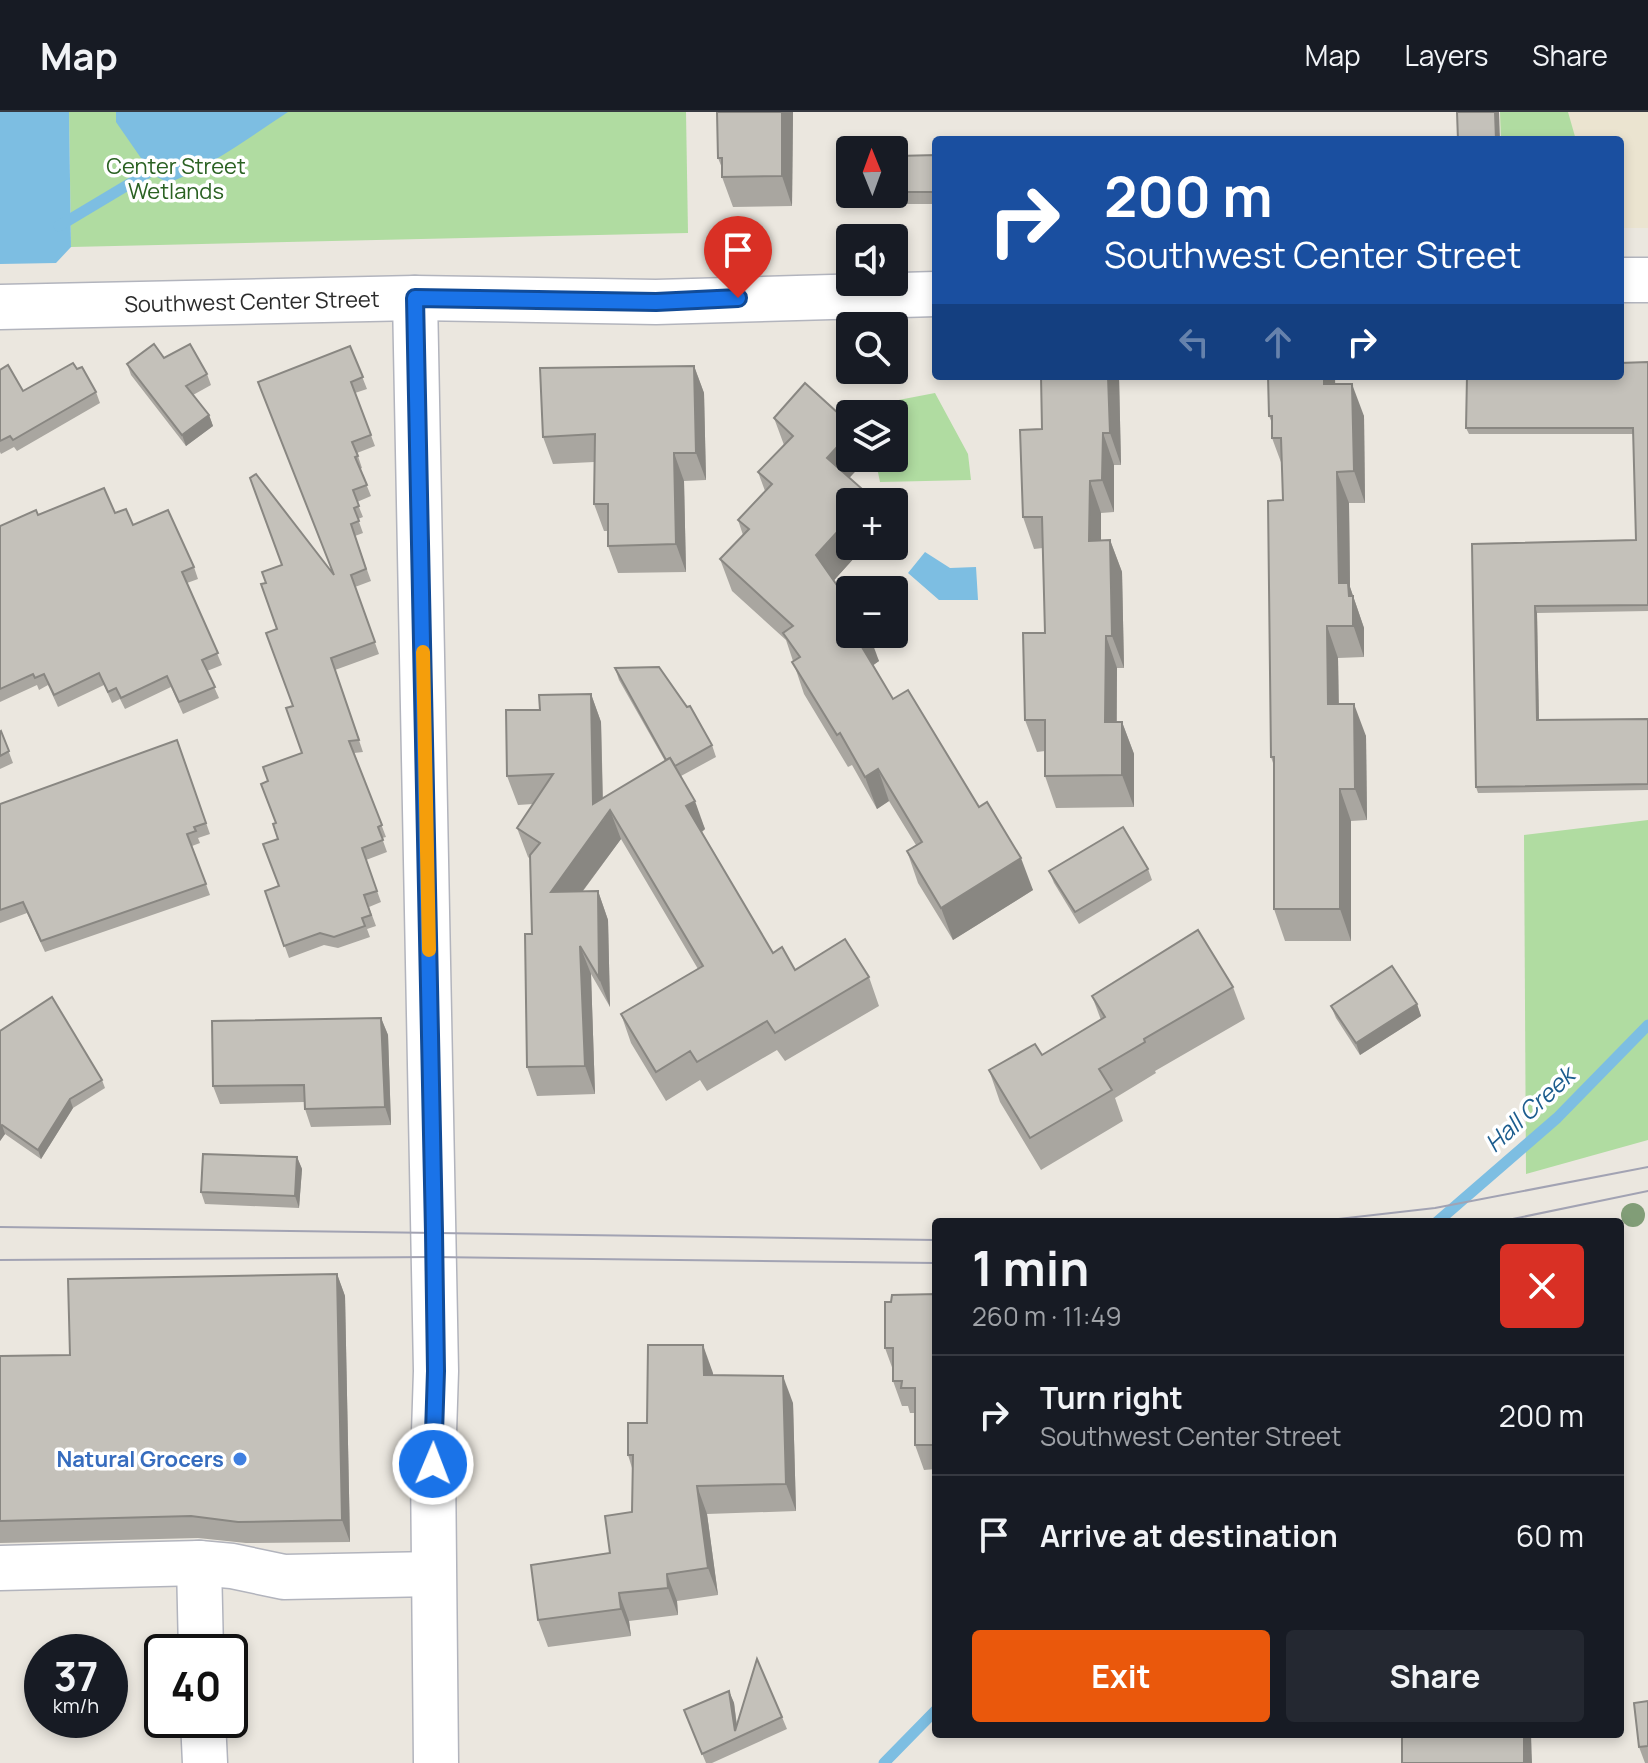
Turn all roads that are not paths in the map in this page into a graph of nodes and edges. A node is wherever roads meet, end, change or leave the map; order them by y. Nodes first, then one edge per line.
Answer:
1 (1624, 280) edge
2 (1648, 280) edge
3 (932, 294) edge
4 (415, 298) junction
5 (0, 307) edge
6 (199, 1563) junction
7 (0, 1568) edge
8 (433, 1574) junction
9 (201, 1634) edge
10 (204, 1738) edge
11 (205, 1763) edge
12 (436, 1763) edge

1 - 2 street
3 - 4 street, Southwest Center Street
4 - 5 street, Southwest Center Street
4 - 8 street
6 - 7 street
6 - 8 street
6 - 9 street
8 - 12 street
10 - 11 street

